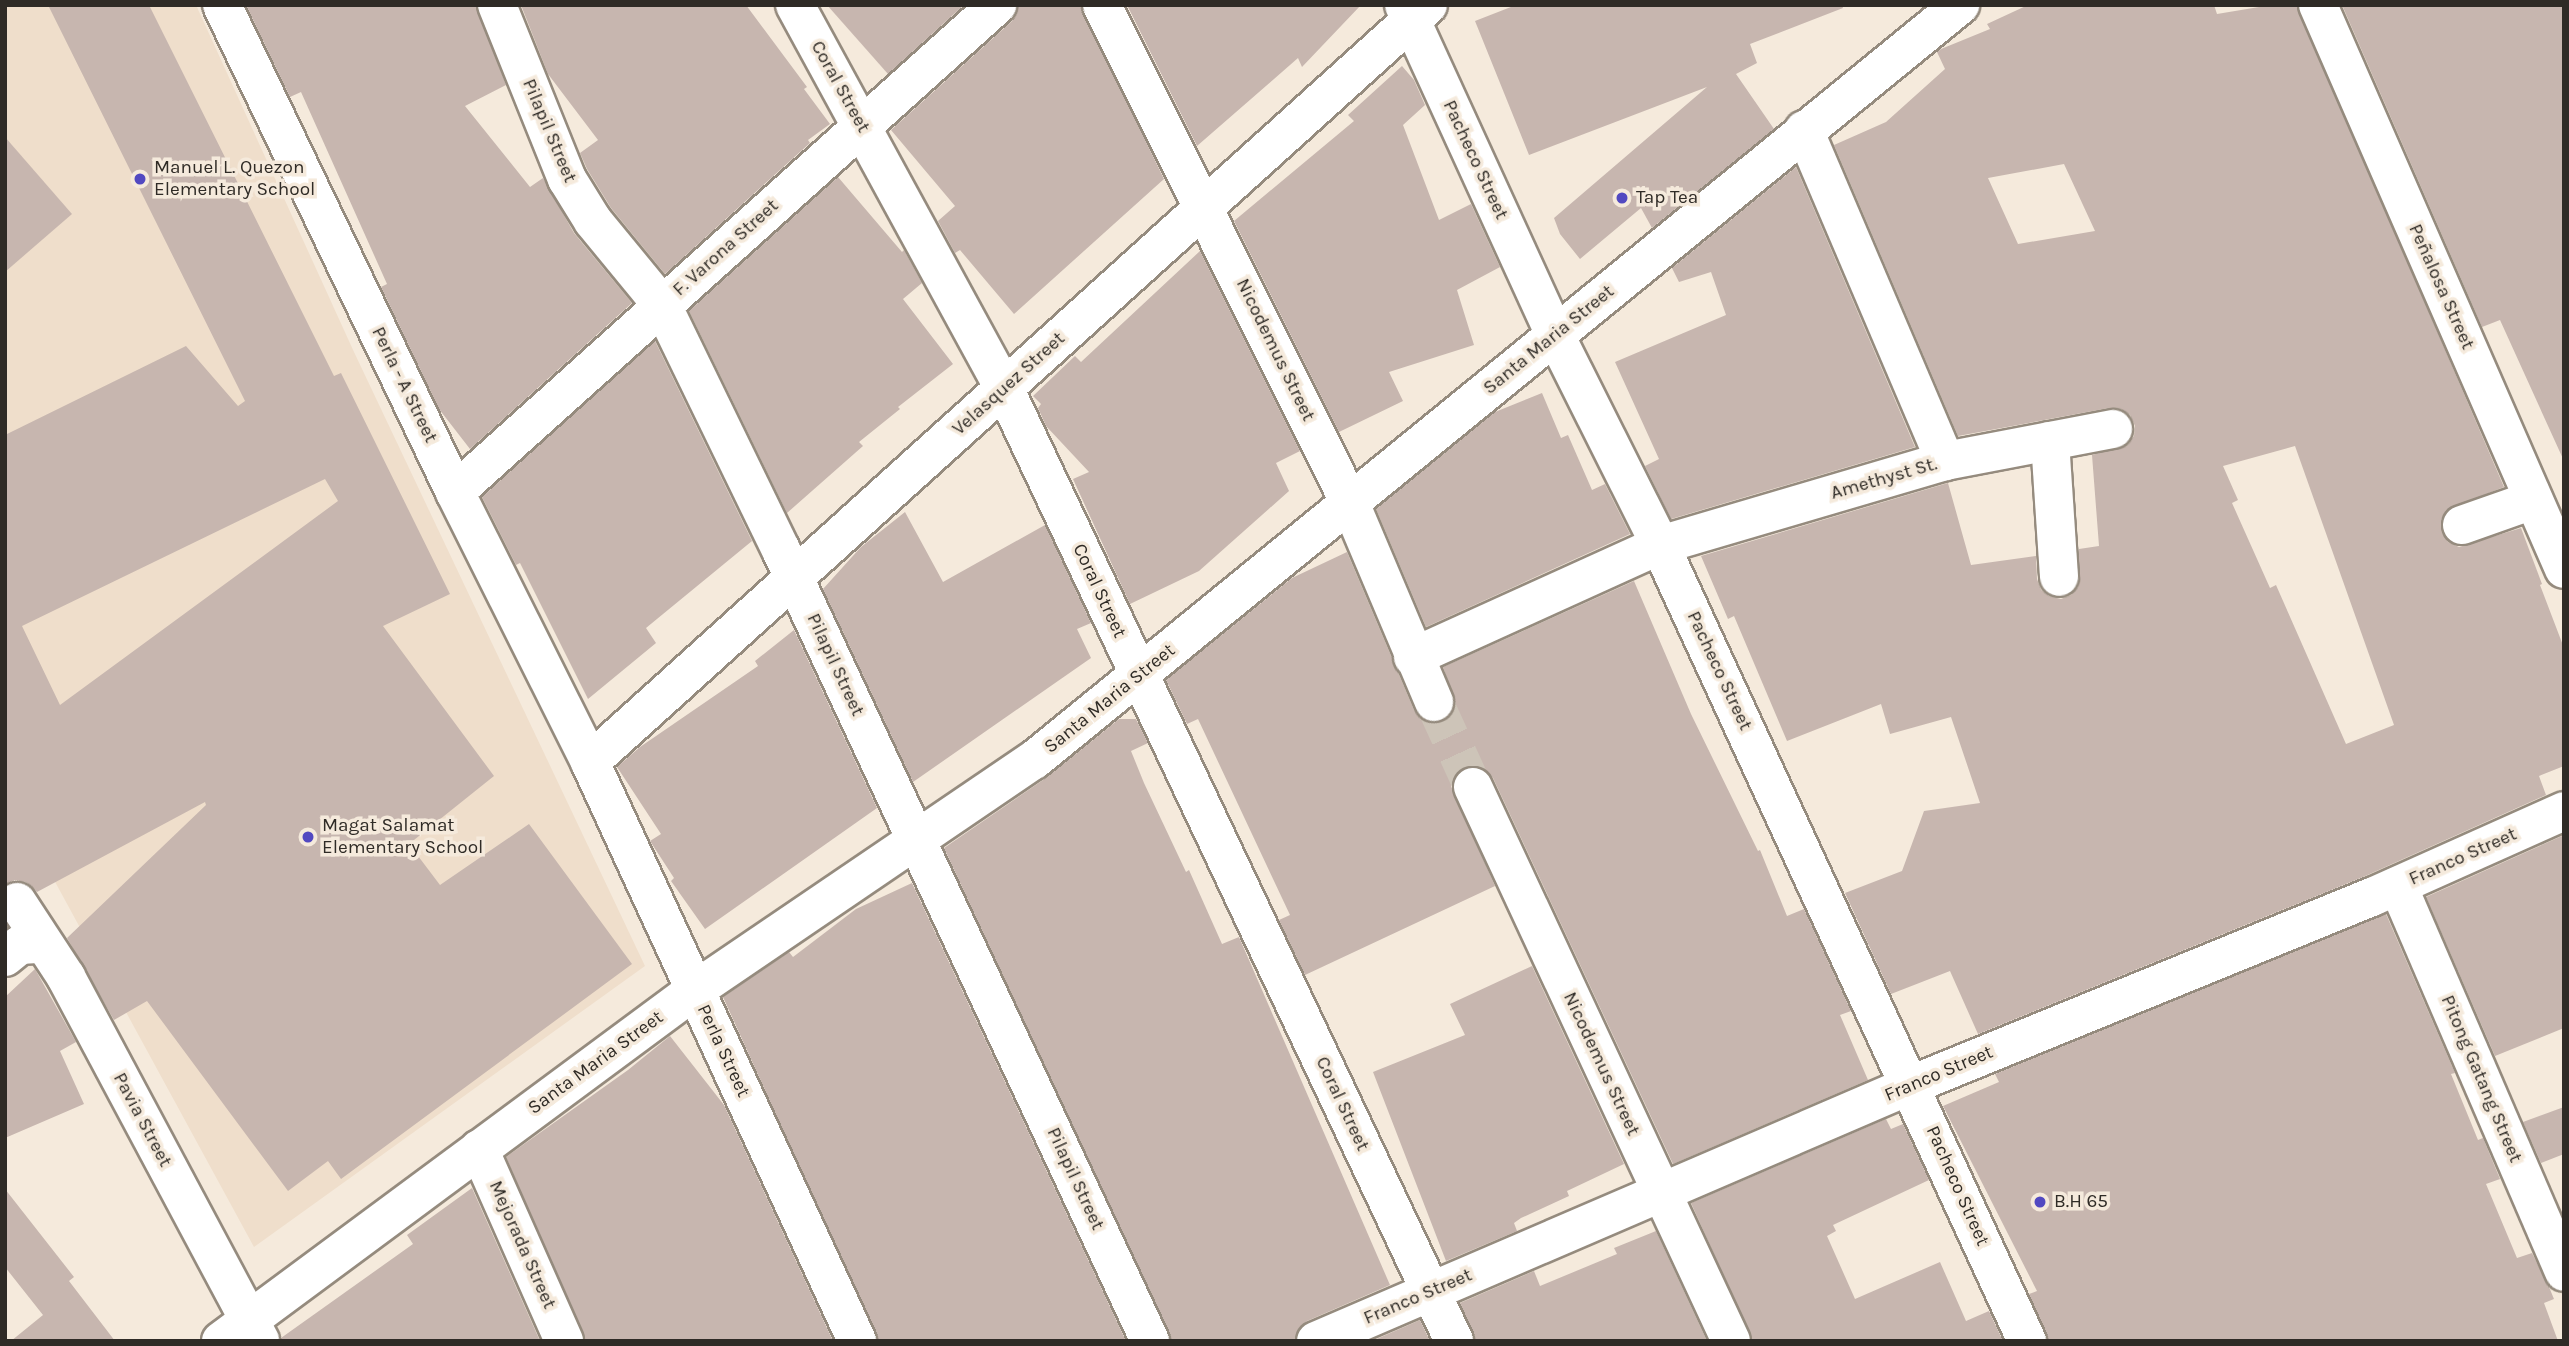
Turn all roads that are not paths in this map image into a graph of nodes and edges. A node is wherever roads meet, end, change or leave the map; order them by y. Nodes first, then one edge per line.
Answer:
1 (222, 5) edge
2 (498, 5) edge
3 (795, 5) edge
4 (997, 5) edge
5 (1102, 5) edge
6 (1960, 5) edge
7 (2318, 5) edge
8 (1414, 10) edge
9 (862, 126) junction
10 (1804, 130) junction
11 (1205, 208) junction
12 (662, 305) junction
13 (1555, 335) junction
14 (1004, 388) junction
15 (2113, 429) dead end
16 (2050, 441) junction
17 (1945, 461) junction
18 (455, 492) junction
19 (2533, 500) junction
20 (1350, 503) junction
21 (2462, 525) dead end
22 (1660, 545) junction
23 (2564, 569) edge
24 (2059, 577) dead end
25 (794, 579) junction
26 (1413, 657) junction
27 (1140, 677) junction
28 (1434, 702) tunnel mouth
29 (590, 762) junction
30 (1473, 787) tunnel mouth
31 (2564, 811) edge
32 (916, 839) junction
33 (2398, 886) junction
34 (17, 902) dead end
35 (41, 944) junction
36 (5, 957) edge
37 (695, 990) junction
38 (1911, 1086) junction
39 (479, 1149) junction
40 (1661, 1194) junction
41 (2564, 1272) edge
42 (1431, 1291) junction
43 (243, 1334) edge
44 (564, 1341) edge
45 (856, 1341) edge
46 (1150, 1341) edge
47 (1316, 1341) edge
48 (1454, 1341) edge
49 (1731, 1341) edge
50 (2027, 1341) edge

1 - 18 street, Perla - A Street
2 - 12 street, Pilapil Street
3 - 9 street, Coral Street
4 - 9 street, F. Varona Street
5 - 11 street, Nicodemus Street
6 - 10 street, Santa Maria Street
7 - 19 street, Peñalosa Street
8 - 11 street, Velasquez Street
8 - 13 street, Pacheco Street
9 - 12 street, F. Varona Street
9 - 14 street, Coral Street
10 - 13 street, Santa Maria Street
10 - 17 street
11 - 14 street, Velasquez Street
11 - 20 street, Nicodemus Street
12 - 18 street, F. Varona Street
12 - 25 street, Pilapil Street
13 - 20 street, Santa Maria Street
13 - 22 street, Pacheco Street
14 - 25 street, Velasquez Street
14 - 27 street, Coral Street
15 - 16 street, Amethyst St.
16 - 17 street, Amethyst St.
16 - 24 street
17 - 22 street, Amethyst St.
18 - 29 street, Perla - A Street
19 - 21 street
19 - 23 street, Peñalosa Street
20 - 26 street, Nicodemus Street
20 - 27 street, Santa Maria Street
22 - 26 street, Amethyst St.
22 - 38 street, Pacheco Street
25 - 29 street, Velasquez Street
25 - 32 street, Pilapil Street
26 - 28 street, Nicodemus Street
27 - 32 street, Santa Maria Street
27 - 42 street, Coral Street
29 - 37 street, Perla Street
30 - 40 street, Nicodemus Street
31 - 33 street, Franco Street
32 - 37 street, Santa Maria Street
32 - 46 street, Pilapil Street
33 - 38 street, Franco Street
33 - 41 street, Pitong Gatang Street
34 - 35 street, Pavia Street
35 - 36 street
35 - 43 street, Pavia Street
37 - 39 street, Santa Maria Street
37 - 45 street, Perla Street
38 - 40 street, Franco Street
38 - 50 street, Pacheco Street
39 - 43 street, Santa Maria Street
39 - 44 street, Mejorada Street
40 - 42 street, Franco Street
40 - 49 street, Nicodemus Street
42 - 47 street, Franco Street
42 - 48 street, Coral Street

